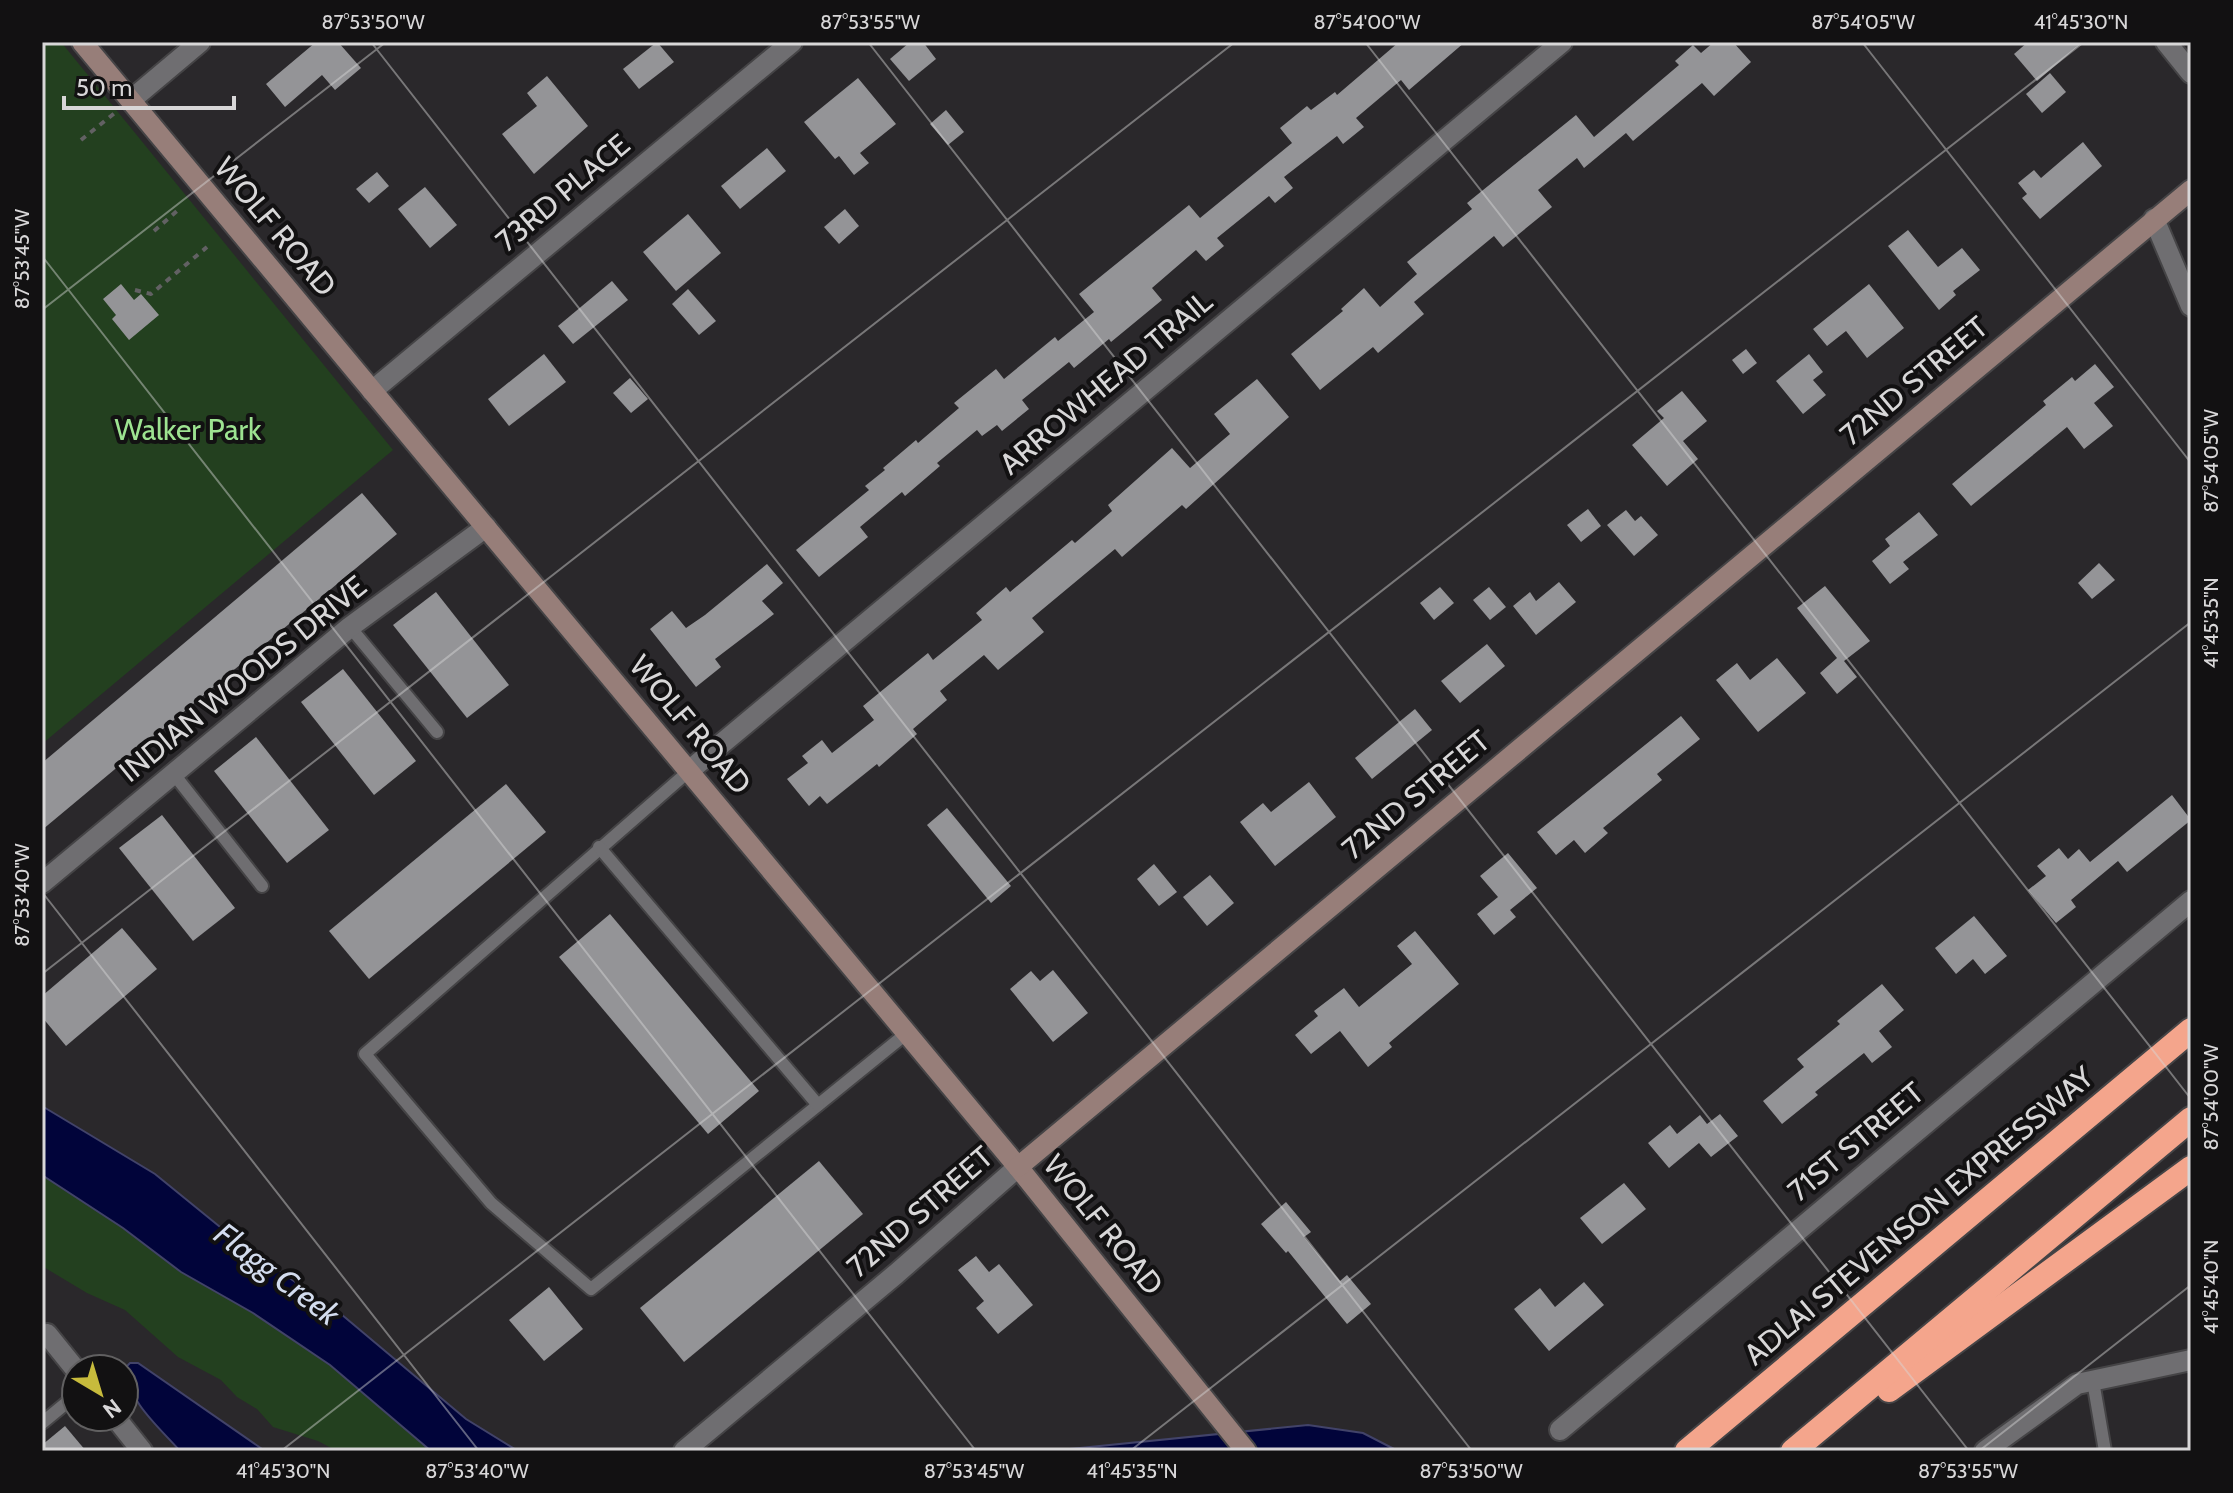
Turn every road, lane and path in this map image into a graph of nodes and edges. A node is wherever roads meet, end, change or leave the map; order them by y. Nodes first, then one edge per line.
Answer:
1 (82, 42) edge
2 (200, 42) edge
3 (792, 42) edge
4 (1562, 42) edge
5 (2166, 42) edge
6 (2191, 73) edge
7 (131, 100) junction
8 (81, 140) dead end
9 (2191, 190) edge
10 (177, 211) dead end
11 (2154, 219) junction
12 (154, 231) dead end
13 (207, 247) dead end
14 (135, 290) dead end
15 (2191, 306) edge
16 (372, 391) junction
17 (486, 527) junction
18 (350, 627) junction
19 (437, 732) dead end
20 (689, 771) junction
21 (173, 773) junction
22 (599, 847) junction
23 (42, 883) edge
24 (262, 886) dead end
25 (2191, 901) edge
26 (2191, 1030) edge
27 (907, 1033) junction
28 (818, 1105) junction
29 (2191, 1119) edge
30 (1018, 1167) junction
31 (2191, 1168) edge
32 (44, 1332) edge
33 (62, 1353) edge
34 (2191, 1360) edge
35 (2093, 1381) junction
36 (60, 1408) edge
37 (42, 1423) edge
38 (1560, 1430) dead end
39 (128, 1433) edge
40 (142, 1451) edge
41 (684, 1451) edge
42 (1246, 1451) edge
43 (1687, 1451) edge
44 (1793, 1451) edge
45 (1807, 1451) edge
46 (1985, 1451) edge
47 (2105, 1451) edge

1 - 7 street, WOLF ROAD
2 - 7 street
3 - 16 street, 73RD PLACE
4 - 20 street, ARROWHEAD TRAIL
5 - 6 street
7 - 8 path
7 - 16 street, WOLF ROAD
9 - 11 street, 72ND STREET
10 - 12 path
11 - 15 street
11 - 30 street, 72ND STREET
13 - 14 path
16 - 17 street, WOLF ROAD
17 - 18 street, INDIAN WOODS DRIVE
17 - 20 street, WOLF ROAD
18 - 19 lane
18 - 21 street, INDIAN WOODS DRIVE
20 - 22 lane
20 - 27 street, WOLF ROAD
21 - 23 street, INDIAN WOODS DRIVE
21 - 24 lane
22 - 28 lane
22 - 28 lane
25 - 38 street, 71ST STREET
26 - 43 highway, ADLAI STEVENSON EXPRESSWAY
27 - 28 lane
27 - 30 street, WOLF ROAD
29 - 44 highway
30 - 41 street, 72ND STREET
30 - 42 street, WOLF ROAD
31 - 45 highway
32 - 33 street
34 - 35 street
35 - 46 street
35 - 47 lane
36 - 37 lane
39 - 40 street

